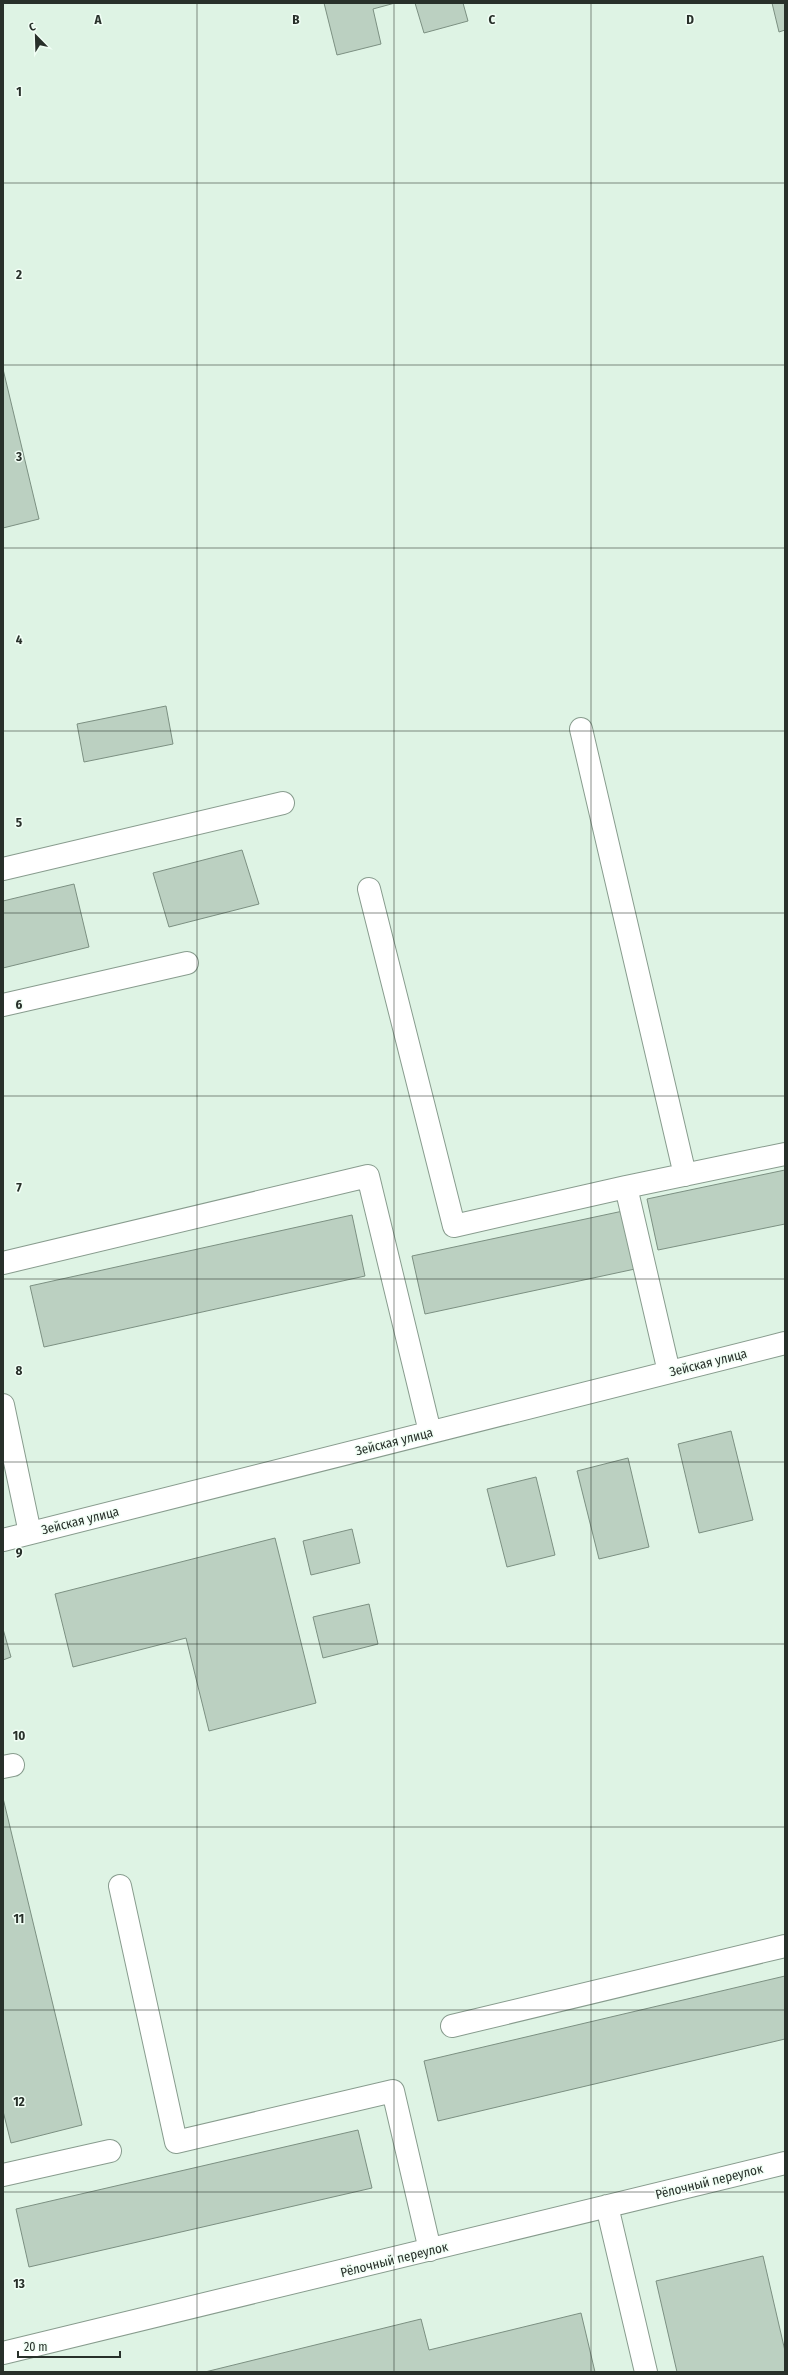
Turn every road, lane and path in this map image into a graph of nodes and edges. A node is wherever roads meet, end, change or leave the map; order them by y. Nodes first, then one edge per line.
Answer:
1 (581, 729) dead end
2 (282, 803) dead end
3 (3, 869) edge
4 (369, 889) dead end
5 (187, 963) dead end
6 (3, 1005) edge
7 (785, 1154) edge
8 (685, 1175) junction
9 (626, 1187) junction
10 (3, 1263) edge
11 (785, 1343) edge
12 (669, 1372) junction
13 (3, 1405) edge
14 (430, 1432) junction
15 (30, 1533) junction
16 (3, 1540) edge
17 (120, 1886) dead end
18 (785, 1946) edge
19 (452, 2026) dead end
20 (110, 2151) dead end
21 (785, 2163) edge
22 (3, 2175) edge
23 (607, 2206) junction
24 (430, 2250) junction
25 (3, 2353) edge
26 (646, 2372) edge

1 - 8 street
2 - 3 street
4 - 9 street
5 - 6 street
7 - 8 street
8 - 9 street
9 - 12 street
10 - 14 street
11 - 12 street, Зейская улица
12 - 14 street, Зейская улица
13 - 15 street
14 - 15 street, Зейская улица
15 - 16 street, Зейская улица
17 - 24 street
18 - 19 street
20 - 22 street
21 - 23 street, Рёлочный переулок
23 - 24 street, Рёлочный переулок
23 - 26 street
24 - 25 street, Рёлочный переулок

